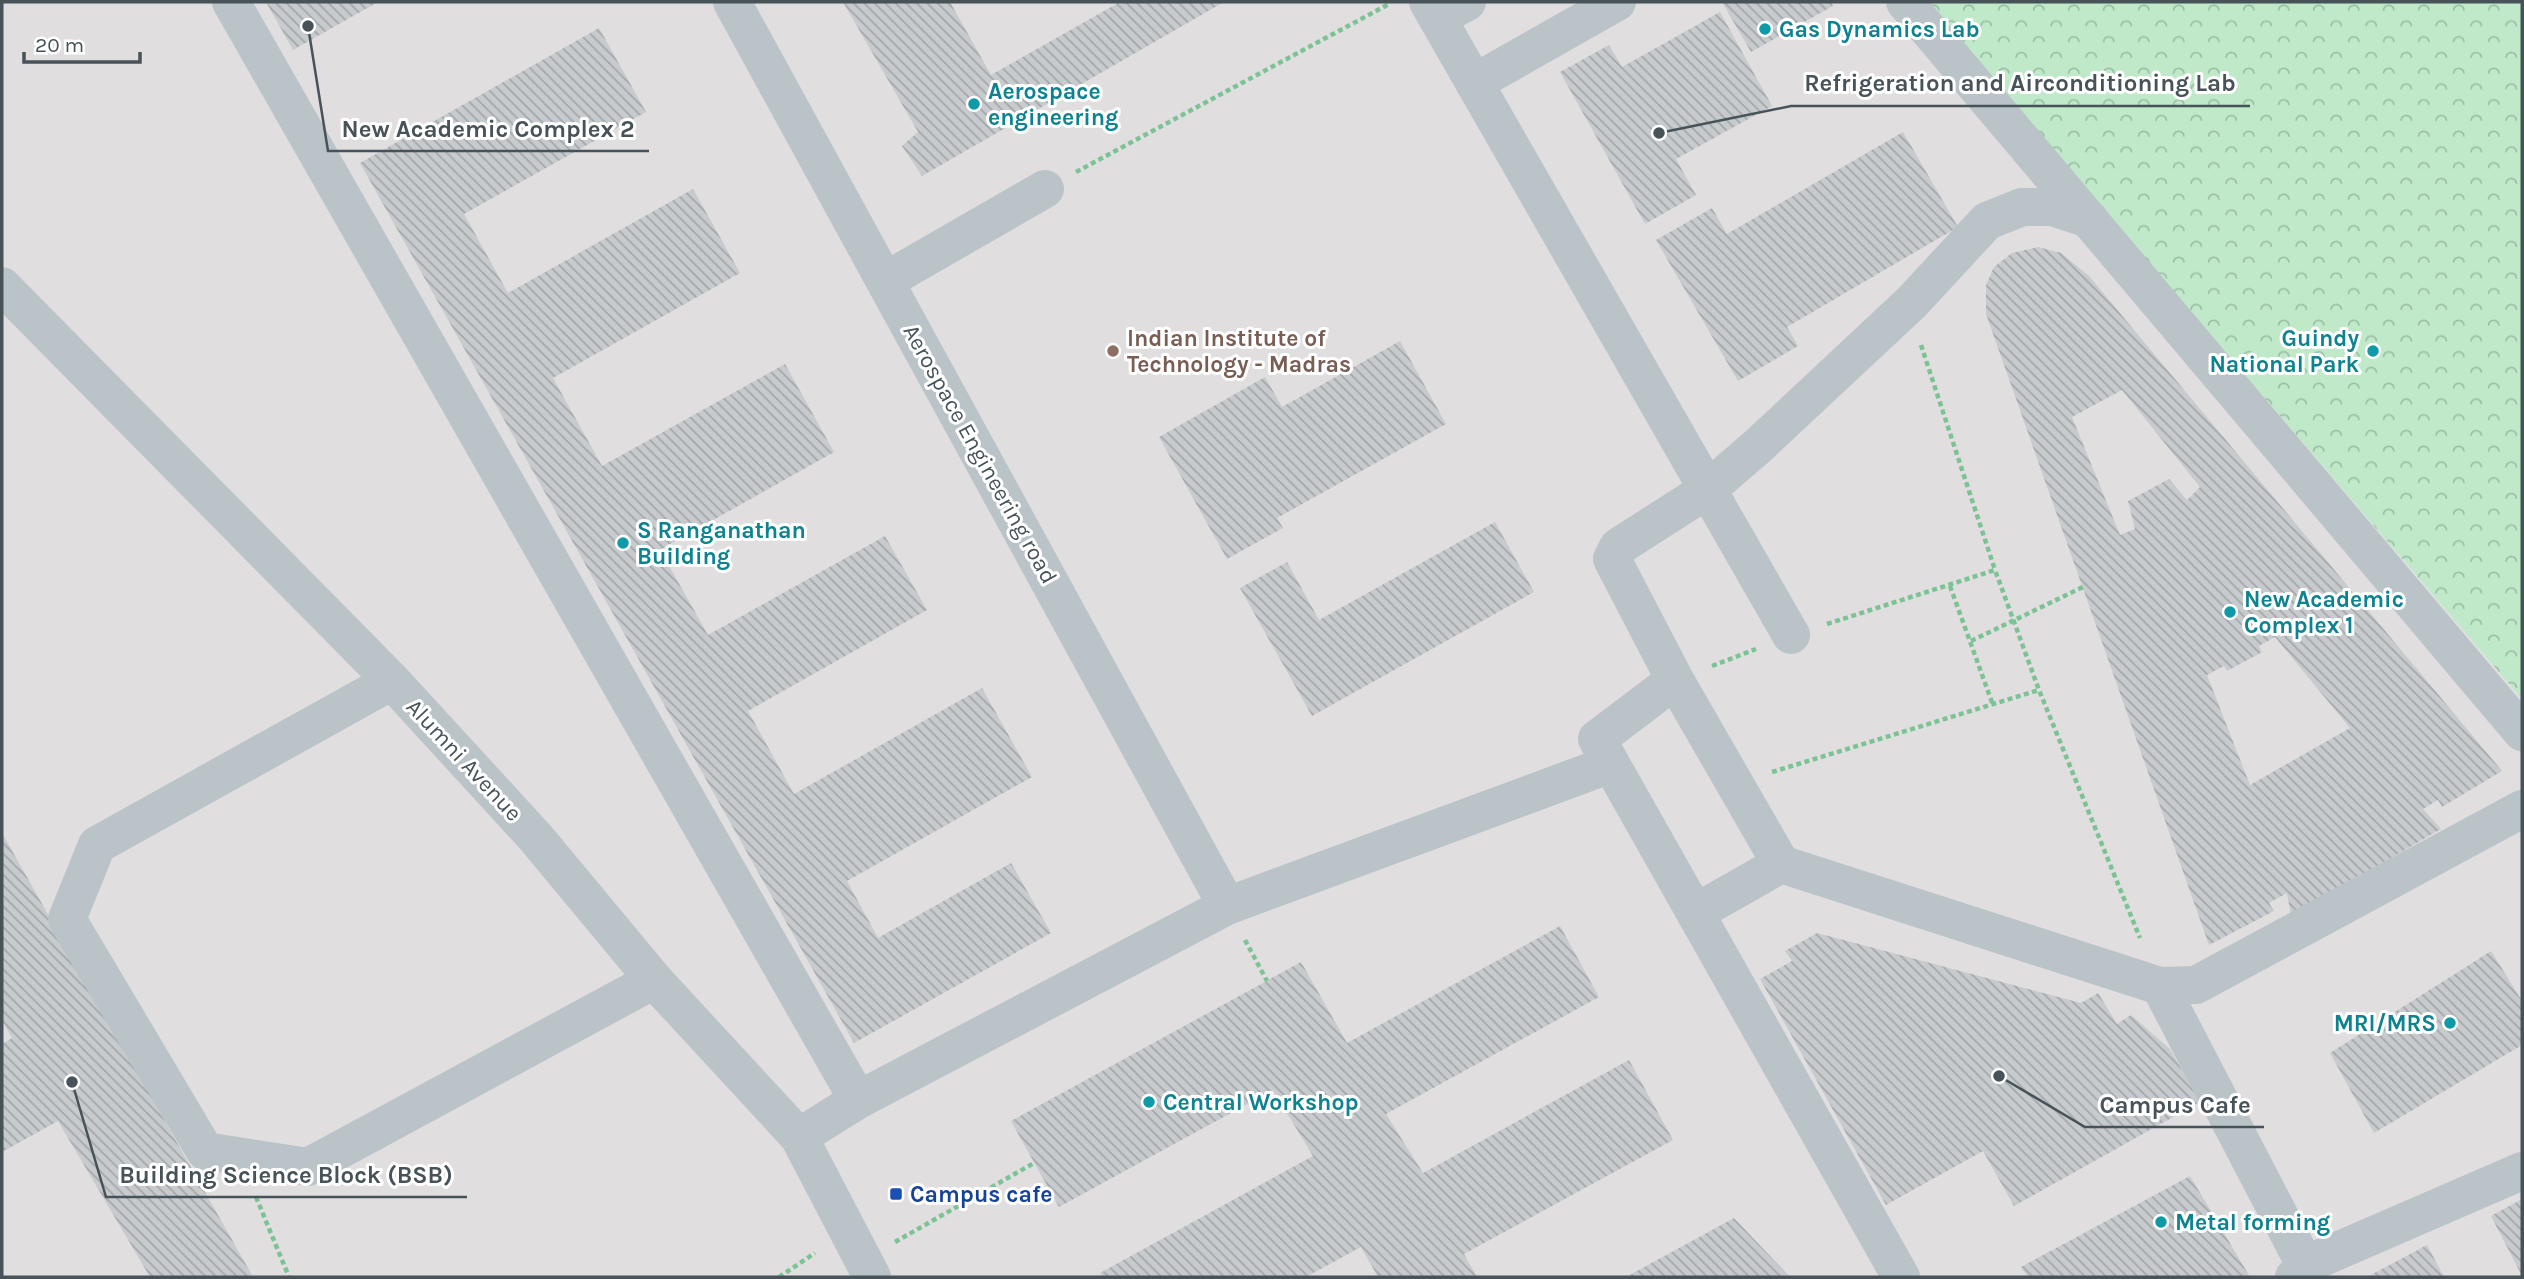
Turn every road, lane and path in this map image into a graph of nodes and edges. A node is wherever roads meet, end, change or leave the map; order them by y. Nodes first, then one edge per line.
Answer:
1 (231, 2) edge
2 (732, 2) edge
3 (1394, 2) edge
4 (1617, 2) edge
5 (1905, 2) edge
6 (1444, 7) edge
7 (1474, 83) junction
8 (1045, 189) joint
9 (2089, 219) junction
10 (885, 281) junction
11 (2, 286) edge
12 (1916, 331) dead end
13 (1707, 490) junction
14 (1995, 570) junction
15 (1950, 586) junction
16 (2082, 587) dead end
17 (1791, 635) junction
18 (1971, 641) junction
19 (1675, 680) junction
20 (392, 681) junction
21 (2039, 690) junction
22 (1993, 705) junction
23 (2522, 732) edge
24 (1611, 764) junction
25 (1734, 783) junction
26 (2522, 809) edge
27 (1781, 864) junction
28 (1227, 906) junction
29 (1695, 913) junction
30 (654, 980) junction
31 (2160, 986) junction
32 (858, 1100) junction
33 (799, 1137) junction
34 (239, 1157) junction
35 (1034, 1163) dead end
36 (2522, 1171) edge
37 (867, 1269) edge
38 (2302, 1273) edge
39 (289, 1277) edge
40 (1901, 1277) edge

1 - 32 street
2 - 10 street, Aerospace Engineering road
3 - 8 path
4 - 7 street
5 - 9 street
6 - 7 street
7 - 13 street
8 - 10 street
9 - 13 street
9 - 23 street
10 - 28 street, Aerospace Engineering road
11 - 20 street, Alumni Avenue
12 - 14 path
13 - 17 street
13 - 19 street
14 - 15 path
14 - 21 path
15 - 17 path
15 - 18 path
16 - 18 path, bridge
17 - 19 path
18 - 22 path
19 - 24 street
19 - 25 street
20 - 30 street, Alumni Avenue
20 - 34 street
21 - 22 path
21 - 31 path
22 - 25 path
24 - 28 street
24 - 29 street
25 - 27 street
26 - 31 street
27 - 29 street
27 - 31 street
28 - 32 street
29 - 40 street
30 - 33 street, Alumni Avenue
30 - 34 street
31 - 38 street
32 - 33 street
33 - 37 street, Alumni Avenue
34 - 39 path
35 - 37 path
36 - 38 street

